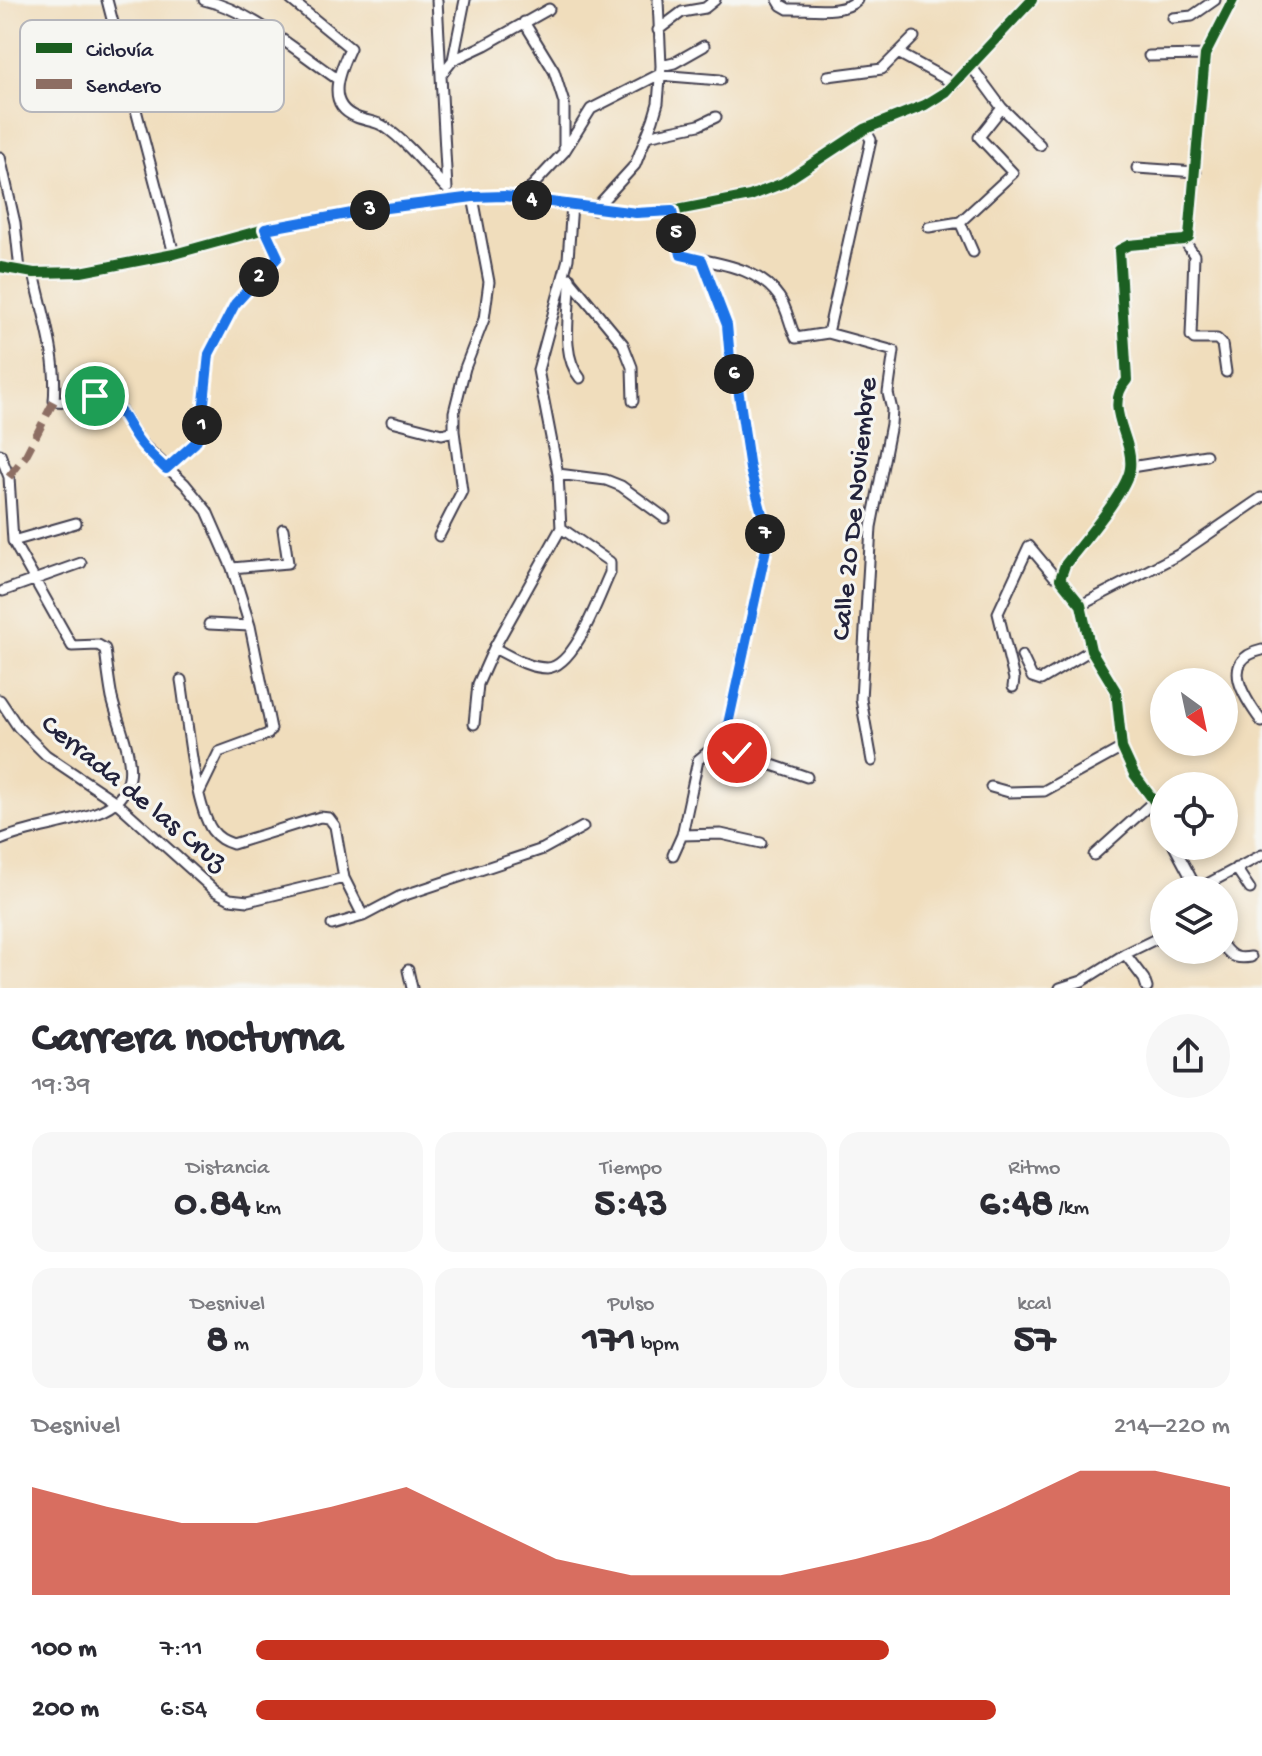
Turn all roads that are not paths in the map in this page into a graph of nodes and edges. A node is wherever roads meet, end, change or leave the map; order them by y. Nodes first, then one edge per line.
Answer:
1 (107, 0) edge
2 (204, 0) edge
3 (291, 0) edge
4 (437, 0) edge
5 (466, 0) edge
6 (658, 0) edge
7 (715, 0) edge
8 (778, 0) edge
9 (857, 0) edge
10 (1032, 0) edge
11 (1215, 0) edge
12 (1233, 0) edge
13 (549, 9) dead end
14 (1173, 18) dead end
15 (112, 20) edge
16 (250, 20) edge
17 (524, 22) junction
18 (658, 30) junction
19 (914, 37) dead end
20 (284, 43) edge
21 (704, 46) dead end
22 (898, 53) junction
23 (1205, 55) junction
24 (1149, 56) dead end
25 (453, 60) junction
26 (971, 66) junction
27 (659, 70) junction
28 (441, 75) junction
29 (828, 76) dead end
30 (336, 78) junction
31 (720, 80) dead end
32 (955, 84) junction
33 (1002, 108) junction
34 (137, 112) edge
35 (716, 117) dead end
36 (865, 129) junction
37 (647, 136) junction
38 (1040, 145) dead end
39 (564, 152) junction
40 (0, 157) edge
41 (1137, 168) dead end
42 (1196, 172) junction
43 (446, 188) junction
44 (473, 197) junction
45 (521, 198) junction
46 (451, 199) junction
47 (572, 204) junction
48 (594, 210) junction
49 (672, 211) junction
50 (960, 222) junction
51 (929, 227) dead end
52 (265, 229) junction
53 (1184, 240) junction
54 (973, 252) dead end
55 (174, 254) junction
56 (568, 259) junction
57 (702, 260) junction
58 (0, 267) edge
59 (20, 270) junction
60 (34, 273) junction
61 (571, 281) junction
62 (828, 333) junction
63 (1226, 372) dead end
64 (580, 378) dead end
65 (633, 401) dead end
66 (392, 421) dead end
67 (454, 431) junction
68 (0, 454) edge
69 (1206, 455) dead end
70 (1131, 467) junction
71 (166, 469) junction
72 (558, 474) junction
73 (1261, 498) edge
74 (665, 518) dead end
75 (76, 523) dead end
76 (561, 528) junction
77 (283, 529) dead end
78 (439, 536) dead end
79 (13, 541) junction
80 (81, 563) dead end
81 (232, 568) junction
82 (1060, 579) junction
83 (34, 581) junction
84 (3, 591) dead end
85 (1081, 605) junction
86 (209, 624) dead end
87 (250, 626) junction
88 (494, 648) junction
89 (1091, 650) junction
90 (1262, 650) edge
91 (1022, 656) dead end
92 (181, 680) dead end
93 (1013, 687) dead end
94 (0, 700) edge
95 (1262, 722) edge
96 (474, 724) dead end
97 (725, 738) junction
98 (1122, 748) junction
99 (872, 761) dead end
100 (807, 777) dead end
101 (991, 787) dead end
102 (199, 793) junction
103 (1150, 796) edge
104 (116, 802) junction
105 (1150, 805) edge
106 (583, 827) dead end
107 (682, 835) junction
108 (0, 840) edge
109 (761, 843) dead end
110 (673, 855) dead end
111 (1094, 855) dead end
112 (1262, 855) edge
113 (1236, 868) junction
114 (1221, 876) edge
115 (344, 878) junction
116 (1250, 889) dead end
117 (363, 916) junction
118 (332, 925) dead end
119 (1150, 942) edge
120 (1125, 954) junction
121 (1251, 957) dead end
122 (1238, 958) edge
123 (408, 970) dead end
124 (412, 988) edge
125 (1060, 988) edge
126 (1147, 988) edge

1 - 15 street
2 - 16 street
3 - 30 street
4 - 28 street
5 - 25 street
6 - 18 street
7 - 18 street
8 - 9 street
10 - 26 street
11 - 14 street
12 - 23 street
13 - 17 street
17 - 25 street
17 - 39 street
18 - 27 street
19 - 22 street
20 - 30 street
21 - 27 street
22 - 29 street
22 - 32 street
23 - 24 street
23 - 42 street
25 - 28 street
26 - 32 street
26 - 33 street
27 - 31 street
27 - 37 street
27 - 39 street
28 - 43 street
30 - 43 street
32 - 36 street
33 - 38 street
33 - 50 street
34 - 55 street
35 - 37 street
36 - 49 street
36 - 62 street
37 - 48 street
39 - 45 street
40 - 59 street
41 - 42 street
42 - 53 street
43 - 46 street
44 - 45 street
44 - 46 street
44 - 67 street
45 - 47 street
46 - 52 street
47 - 48 street
47 - 56 street
48 - 49 street
49 - 57 street
50 - 51 street
50 - 54 street
52 - 55 street
52 - 71 street
53 - 63 street
53 - 70 street
55 - 60 street
56 - 61 street
56 - 72 street
57 - 62 street, Calle 20 De Noviembre
57 - 97 street
58 - 59 street
59 - 60 street
60 - 71 street
61 - 64 street
61 - 65 street
62 - 99 street, Calle 20 De Noviembre
66 - 67 street
67 - 78 street
68 - 79 street
69 - 70 street
70 - 82 street
71 - 81 street
72 - 74 street
72 - 76 street
73 - 85 street
75 - 79 street
76 - 88 street
76 - 88 street
77 - 81 street
79 - 83 street
80 - 83 street
81 - 87 street
82 - 85 street
82 - 93 street
83 - 84 street
83 - 104 street
85 - 89 street
86 - 87 street
87 - 102 street
88 - 96 street
89 - 91 street
89 - 98 street
90 - 95 street
92 - 102 street
94 - 104 street, Cerrada de las Cruz
97 - 100 street
97 - 107 street
98 - 101 street
98 - 103 street
102 - 115 street
104 - 108 street
104 - 115 street, Cerrada de las Cruz
105 - 111 street
106 - 117 street
107 - 109 street
107 - 110 street
112 - 113 street
113 - 114 street
113 - 116 street
115 - 117 street
117 - 118 street
119 - 120 street
120 - 125 street
120 - 126 street
121 - 122 street
123 - 124 street

